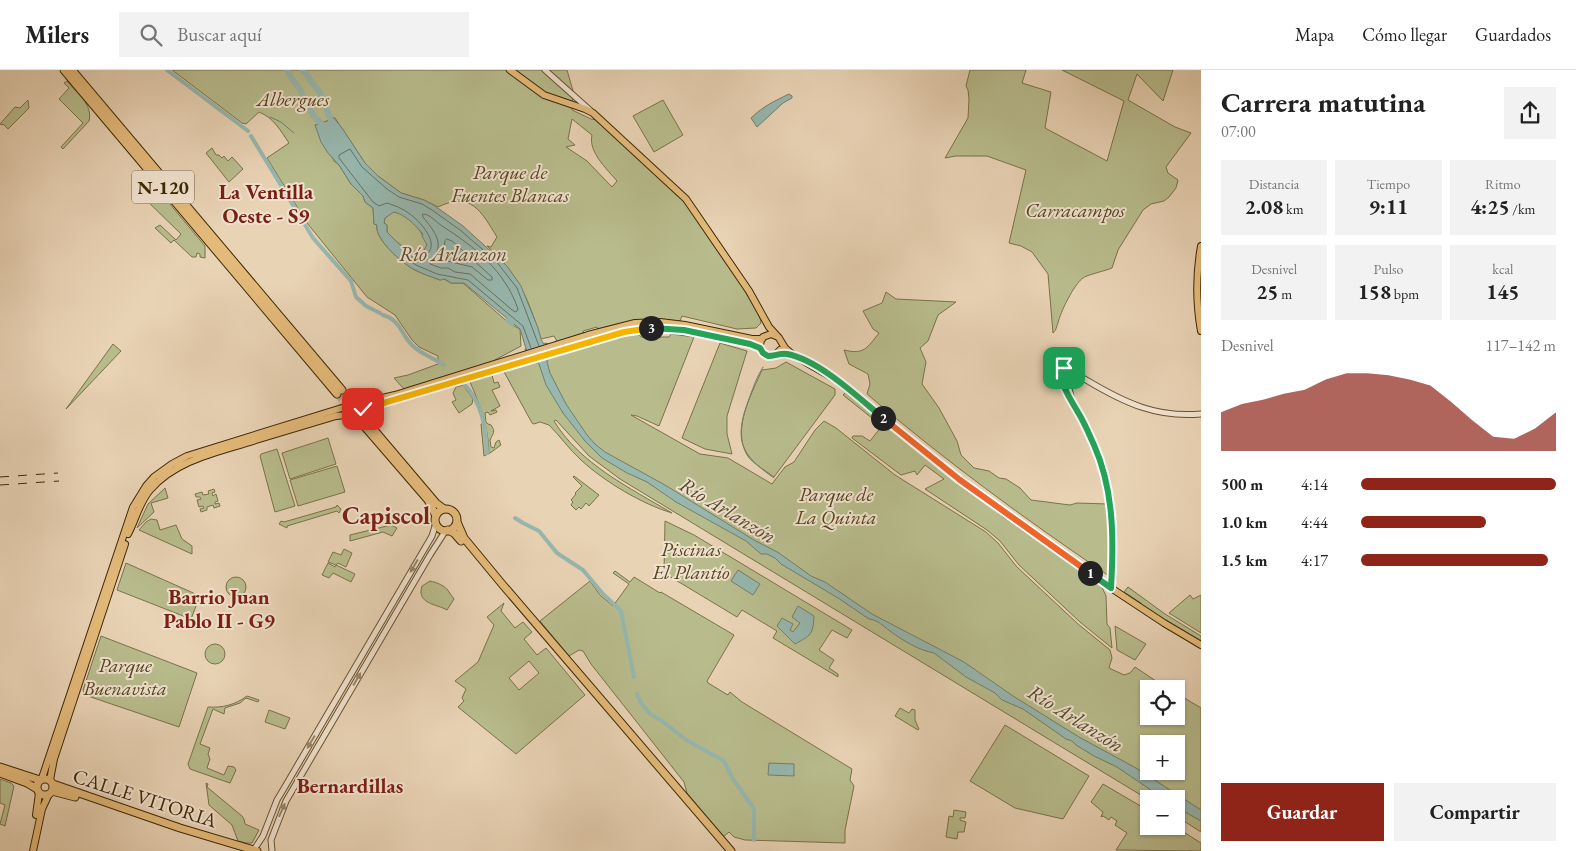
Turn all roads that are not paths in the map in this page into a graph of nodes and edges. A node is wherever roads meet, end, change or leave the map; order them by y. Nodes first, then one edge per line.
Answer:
1 (64, 70) edge
2 (72, 70) edge
3 (510, 70) edge
4 (545, 70) edge
5 (577, 102) junction
6 (1201, 246) edge
7 (235, 269) junction
8 (766, 323) junction
9 (1201, 331) edge
10 (777, 337) junction
11 (763, 338) junction
12 (782, 344) junction
13 (760, 348) junction
14 (555, 349) junction
15 (778, 354) junction
16 (795, 356) junction
17 (1066, 367) junction
18 (1059, 373) junction
19 (1075, 373) junction
20 (1082, 378) junction
21 (1073, 380) junction
22 (340, 392) tunnel mouth
23 (1073, 404) junction
24 (362, 406) junction
25 (345, 407) junction
26 (1201, 414) edge
27 (347, 415) junction
28 (444, 509) junction
29 (436, 520) junction
30 (457, 522) junction
31 (447, 530) junction
32 (1111, 588) junction
33 (1201, 645) edge
34 (0, 767) edge
35 (0, 773) edge
36 (41, 779) junction
37 (51, 788) junction
38 (38, 791) junction
39 (267, 825) junction
40 (274, 828) junction
41 (255, 849) edge
42 (272, 850) edge
43 (29, 851) edge
44 (33, 851) edge
45 (242, 851) edge
46 (726, 851) edge
47 (731, 851) edge

1 - 7 highway, N-120
2 - 7 highway, N-120
3 - 5 main road
4 - 5 street
5 - 8 main road
6 - 9 main road
7 - 22 highway
8 - 10 main road
8 - 11 main road
10 - 11 main road
10 - 12 main road
11 - 13 main road
11 - 14 main road
12 - 15 main road
12 - 16 main road
13 - 14 main road
13 - 15 main road
14 - 24 main road
15 - 16 main road
16 - 32 main road
17 - 18 street
17 - 18 street
17 - 19 street
18 - 23 street
19 - 20 street
19 - 21 street
20 - 21 street
20 - 26 street
21 - 23 street
23 - 32 street
24 - 25 main road
24 - 27 main road
25 - 27 main road
25 - 36 main road
27 - 37 main road
28 - 29 highway
28 - 29 highway
28 - 30 highway
29 - 31 highway
29 -> 39 street
30 - 31 highway
30 - 47 highway
40 -> 31 street
31 - 46 highway
32 - 33 main road
34 - 36 highway
35 - 38 highway
36 - 37 highway
36 - 38 highway
37 - 38 highway
37 - 41 highway, CALLE VITORIA
37 - 44 main road
37 - 45 highway, CALLE VITORIA
38 - 43 main road
39 - 40 street
39 - 41 street
40 - 42 street
41 - 42 street

